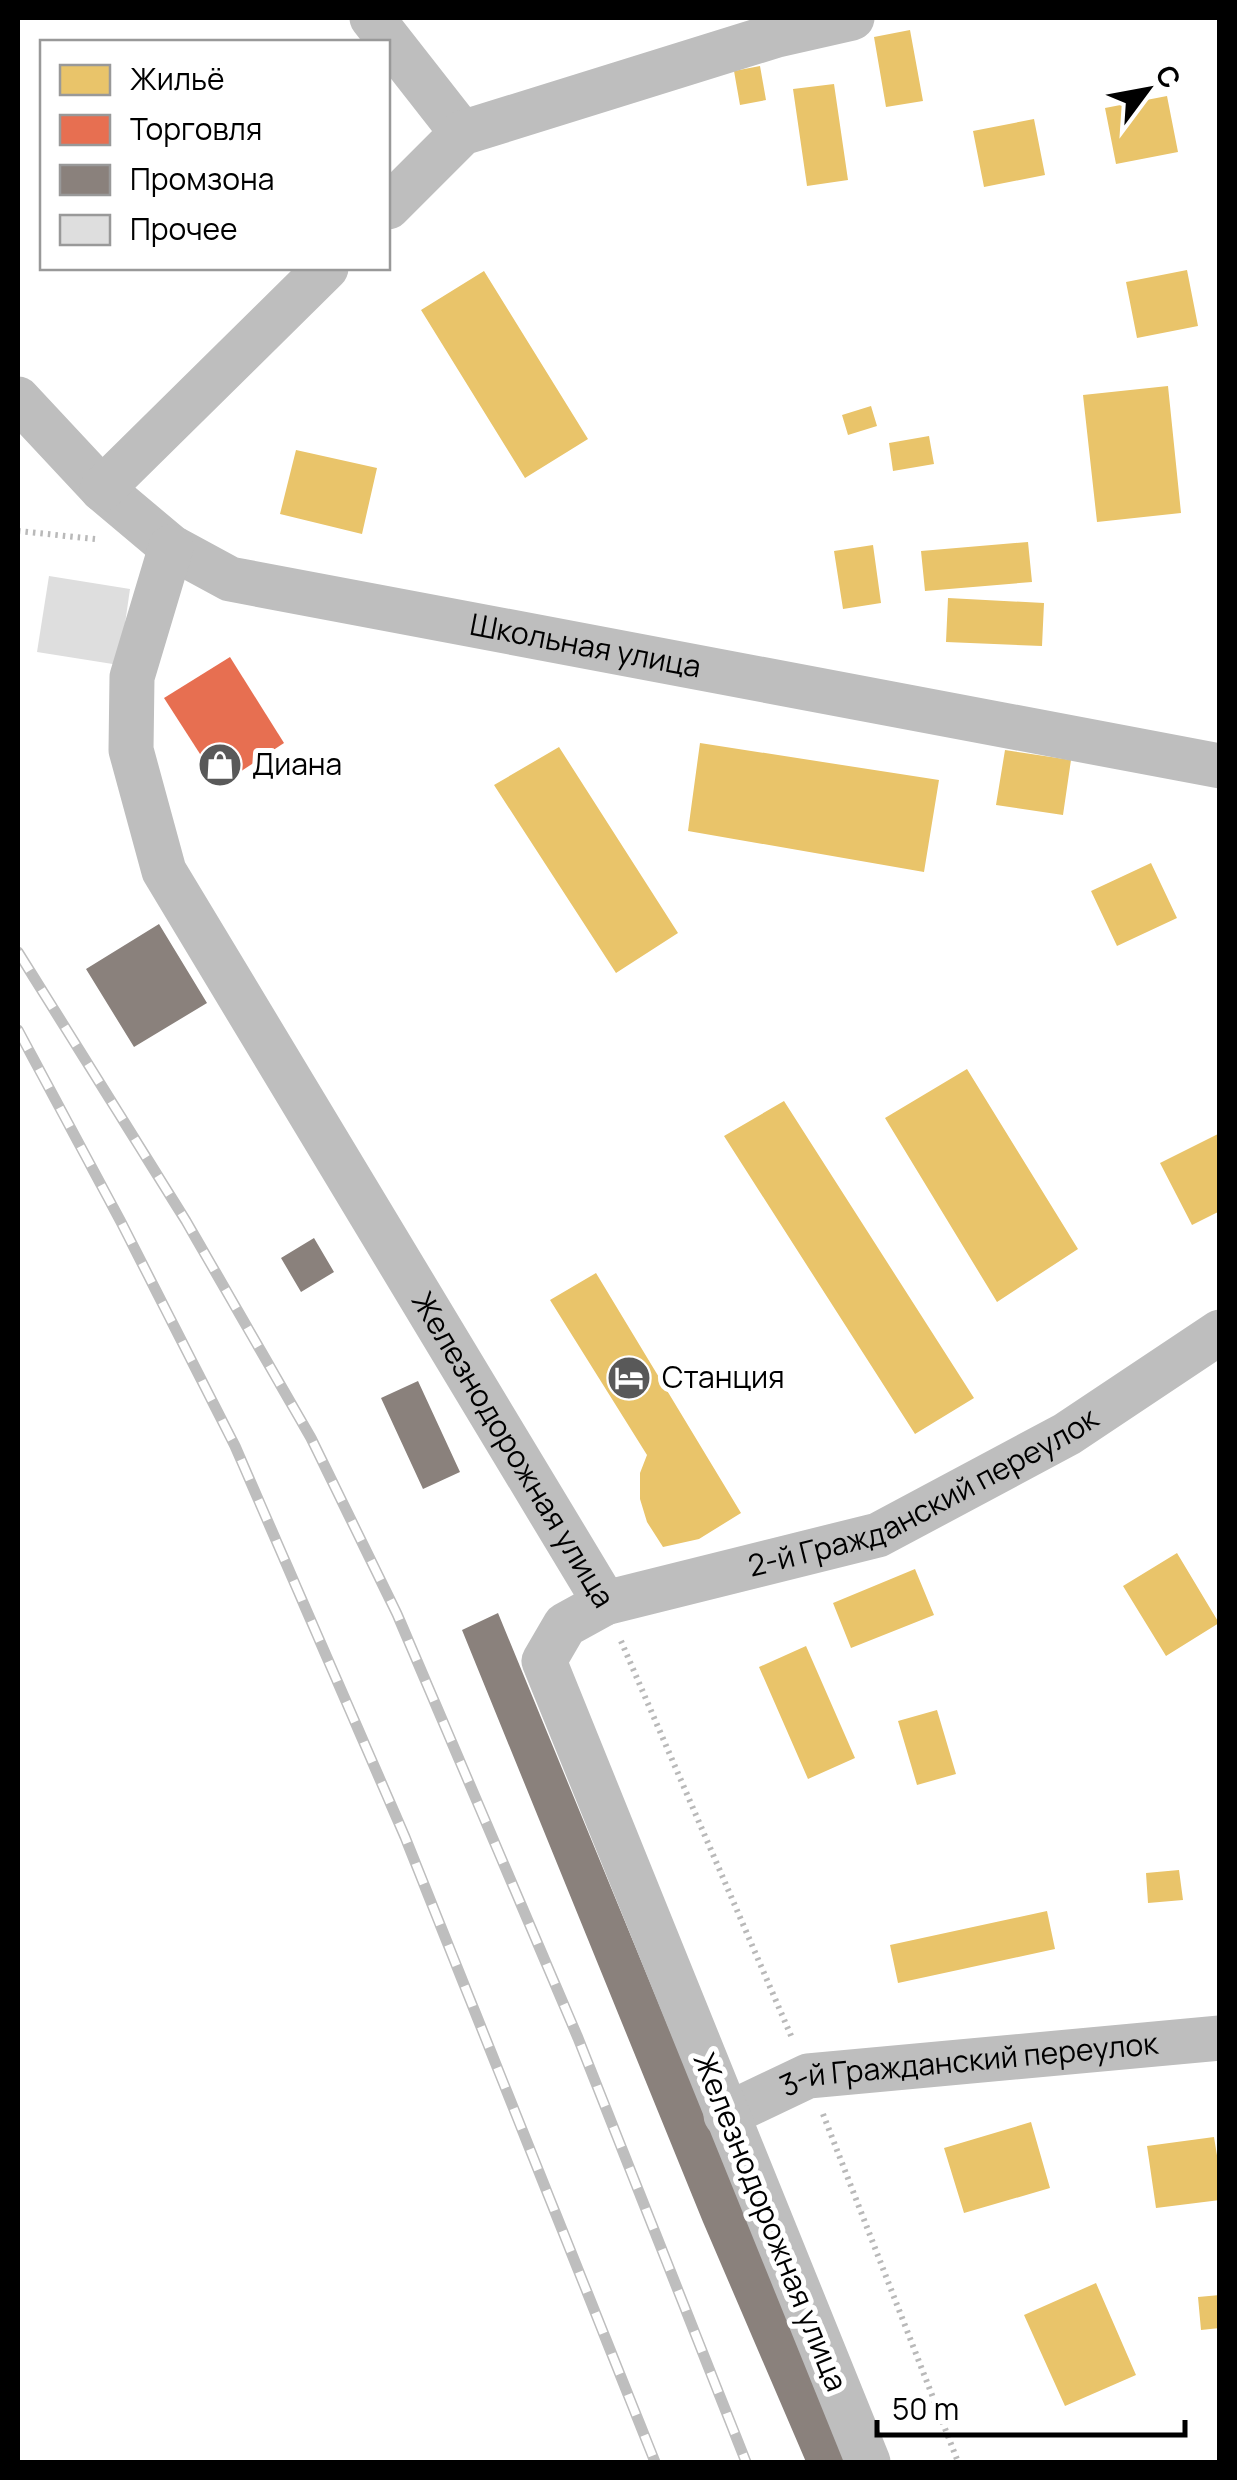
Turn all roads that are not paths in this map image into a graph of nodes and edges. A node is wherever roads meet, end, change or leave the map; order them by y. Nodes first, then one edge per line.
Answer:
1 (372, 18) edge
2 (852, 18) edge
3 (389, 40) edge
4 (390, 41) edge
5 (462, 133) junction
6 (390, 205) edge
7 (324, 270) edge
8 (18, 399) edge
9 (102, 488) junction
10 (171, 547) junction
11 (1220, 766) edge
12 (1220, 1332) edge
13 (604, 1603) junction
14 (1220, 2038) edge
15 (726, 2115) junction
16 (868, 2462) edge

1 - 3 street
2 - 5 street
4 - 5 street
5 - 6 street
7 - 9 street
8 - 9 street, Школьная улица
9 - 10 street, Школьная улица
10 - 11 street, Школьная улица
10 - 13 street, Железнодорожная улица
12 - 13 street, 2-й Гражданский переулок
13 - 15 street, Железнодорожная улица
14 - 15 street, 3-й Гражданский переулок
15 - 16 street, Железнодорожная улица

